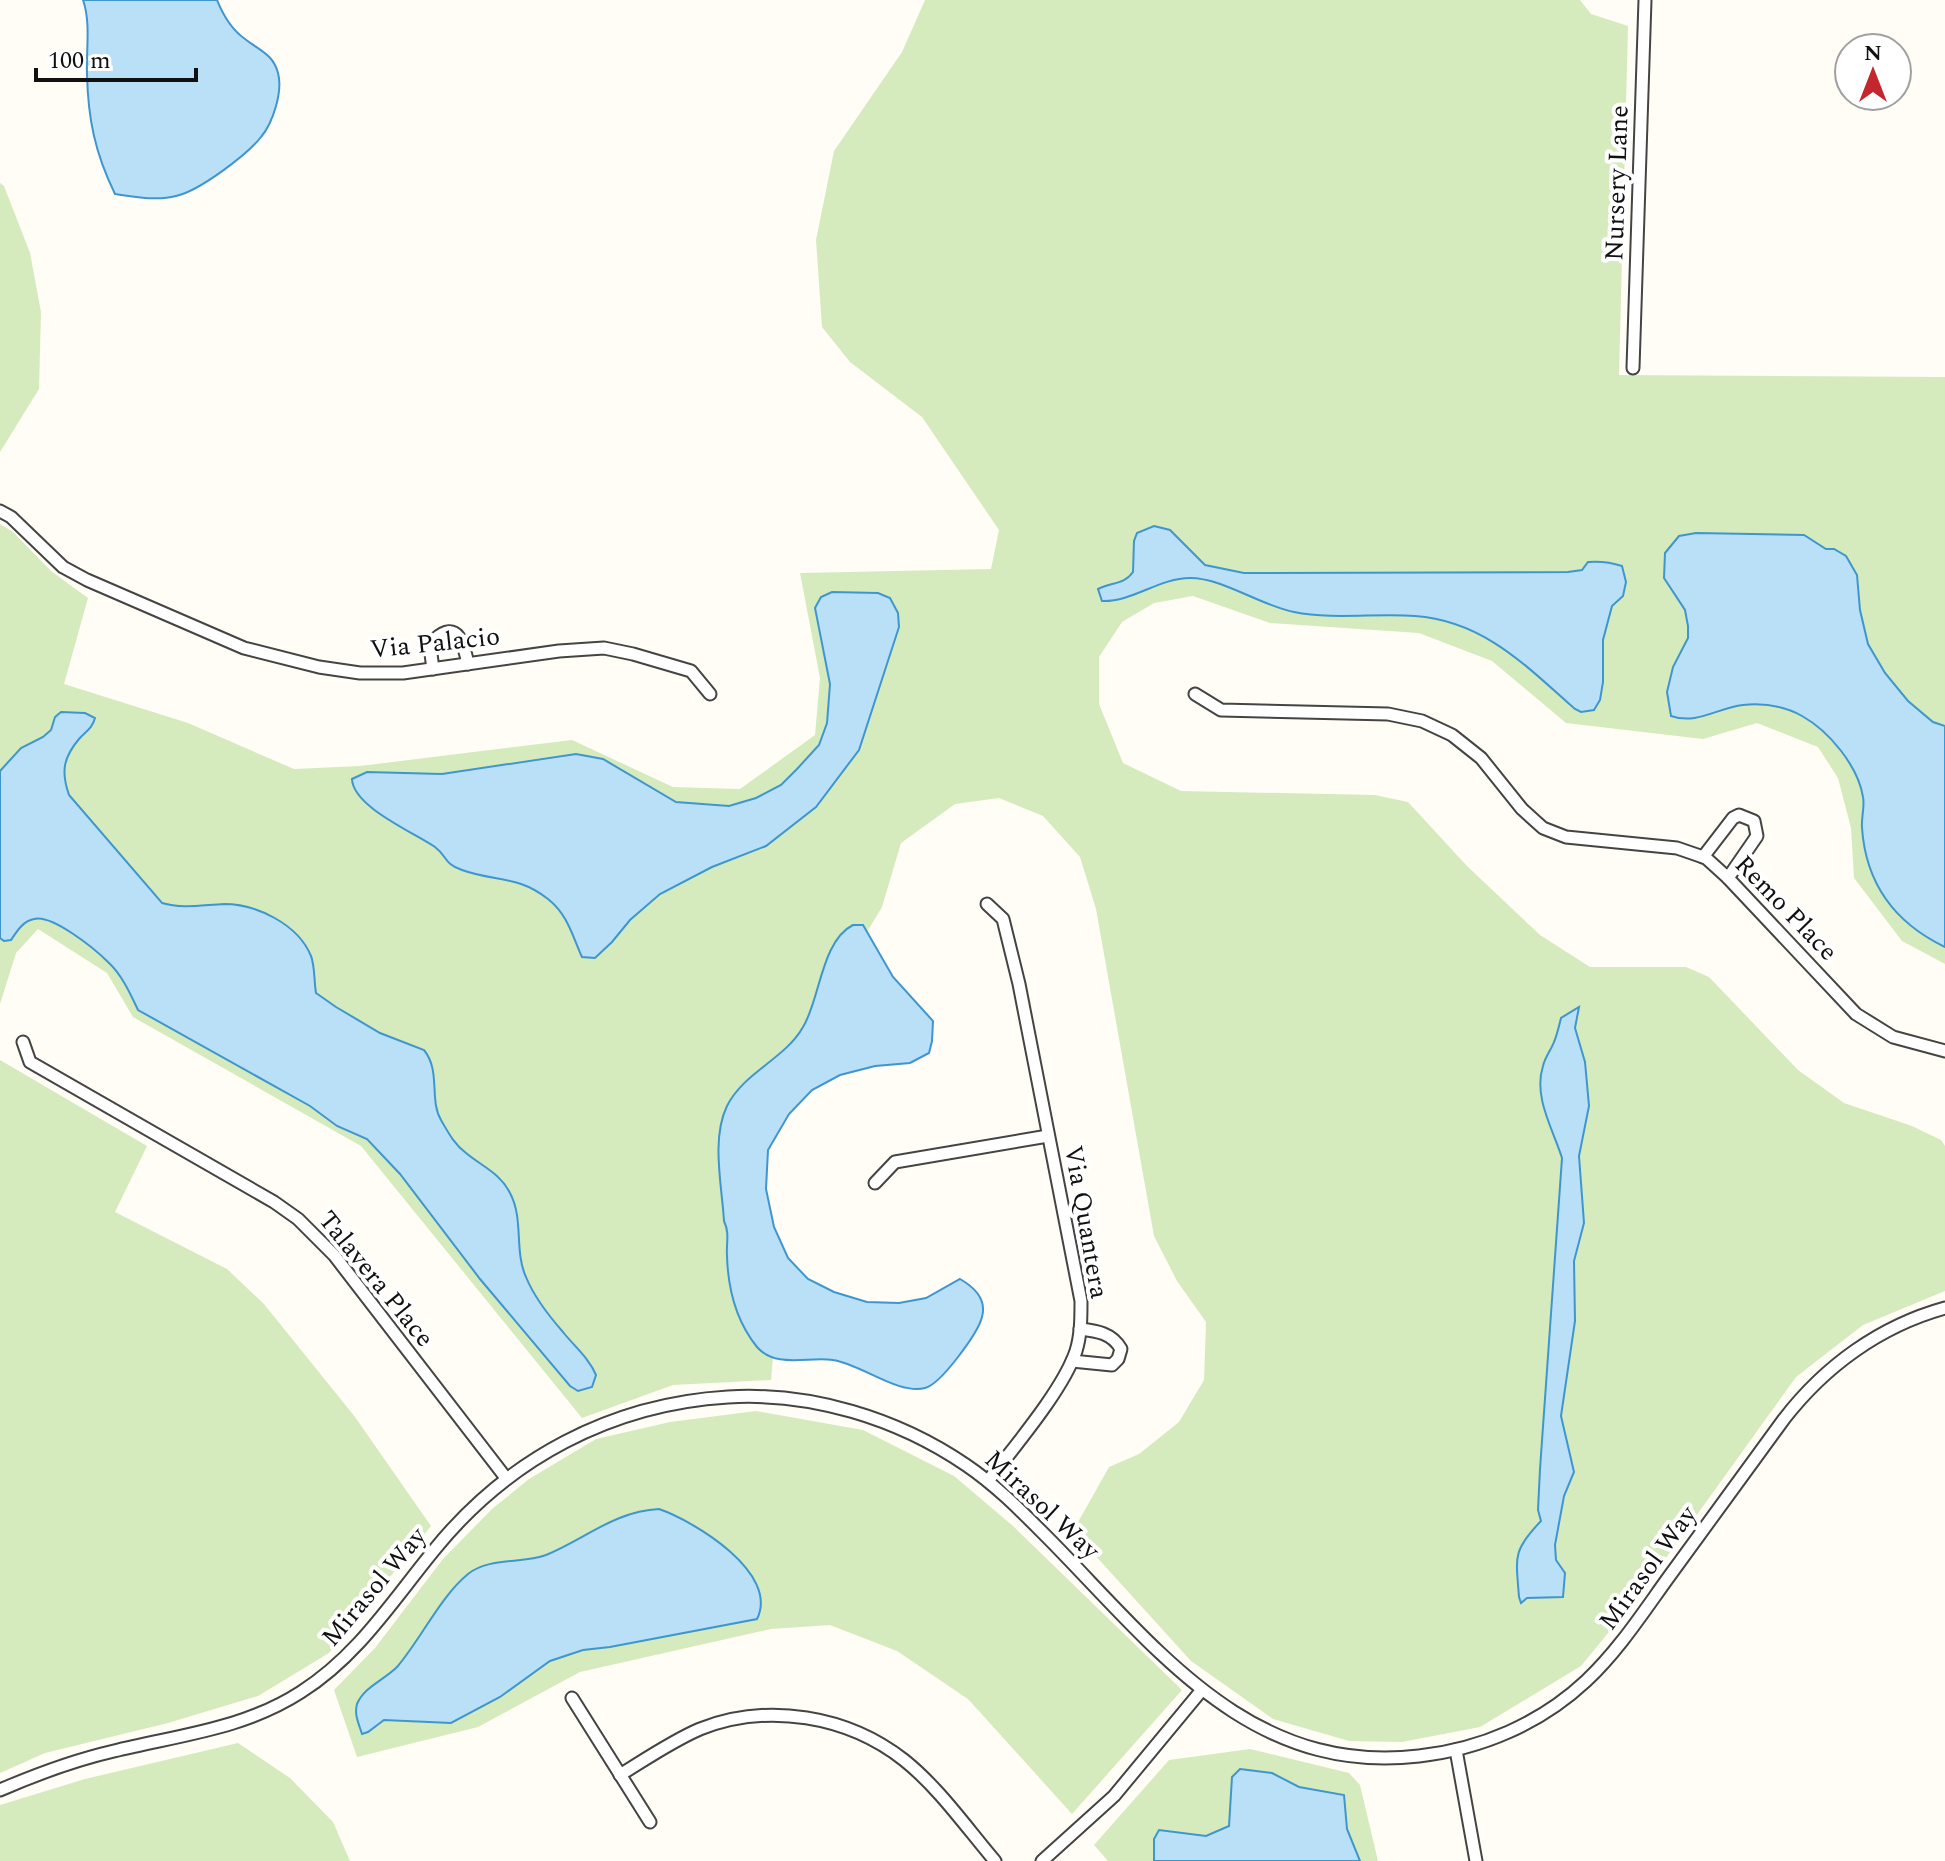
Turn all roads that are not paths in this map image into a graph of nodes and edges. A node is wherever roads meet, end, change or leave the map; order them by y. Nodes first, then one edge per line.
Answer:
1 (1645, 0) edge
2 (1633, 368) dead end
3 (0, 511) edge
4 (468, 664) junction
5 (433, 669) junction
6 (710, 694) dead end
7 (1195, 694) dead end
8 (1703, 857) junction
9 (1728, 878) junction
10 (987, 904) dead end
11 (23, 1042) dead end
12 (1945, 1051) edge
13 (1048, 1136) junction
14 (875, 1183) dead end
15 (1945, 1308) edge
16 (1080, 1329) junction
17 (1072, 1361) junction
18 (506, 1478) junction
19 (988, 1481) junction
20 (1201, 1691) junction
21 (572, 1698) dead end
22 (1456, 1750) junction
23 (620, 1775) junction
24 (0, 1790) edge
25 (650, 1822) dead end
26 (995, 1861) edge
27 (1042, 1861) edge
28 (1476, 1861) edge

1 - 2 street, Nursery Lane
3 - 5 street, Via Palacio
4 - 5 street, Via Palacio
4 - 5 street
4 - 6 street, Via Palacio
7 - 8 street, Remo Place
8 - 9 street, Remo Place
8 - 9 street
9 - 12 street, Remo Place
10 - 13 street, Via Quantera
11 - 18 street, Talavera Place
13 - 14 street, Via Quantera
13 - 16 street, Via Quantera
15 - 22 street, Mirasol Way
16 - 17 street, Via Quantera
16 - 17 street
17 - 19 street, Via Quantera
18 - 19 street, Mirasol Way
18 - 24 street, Mirasol Way
19 - 20 street, Mirasol Way
20 - 22 street, Mirasol Way
20 - 27 street
21 - 23 street
22 - 28 street
23 - 25 street
23 - 26 street

